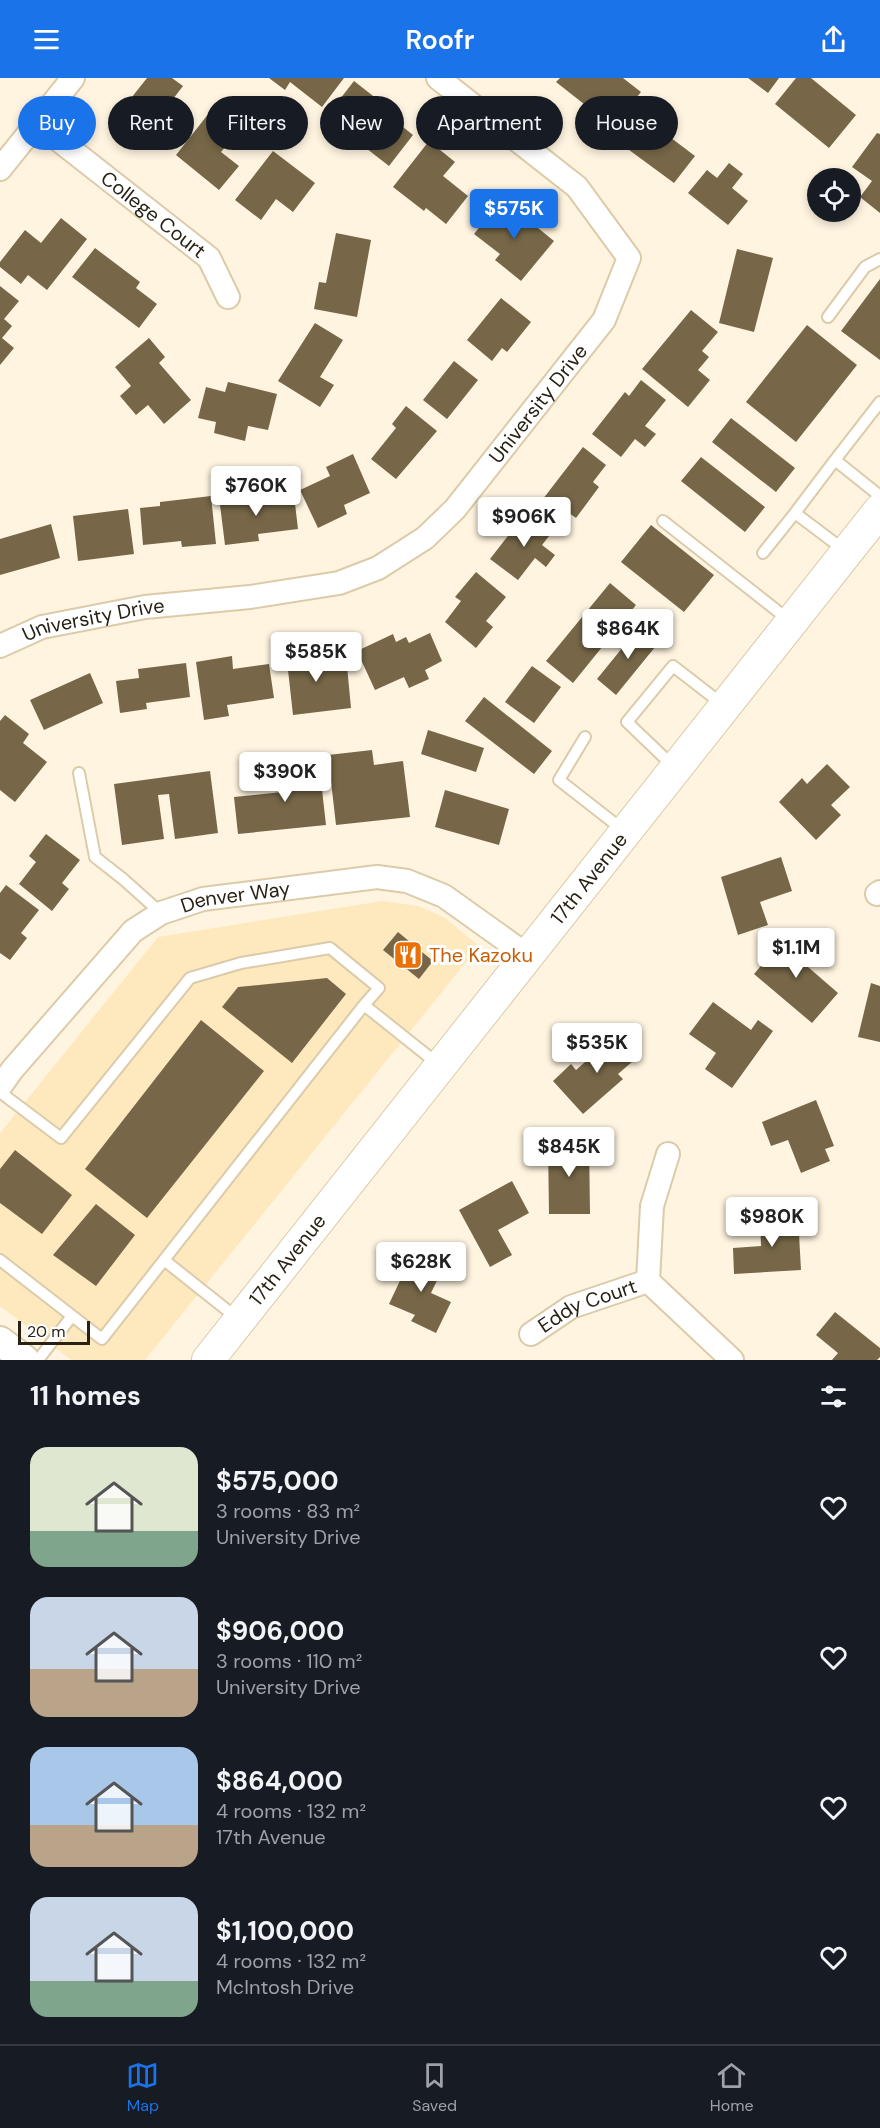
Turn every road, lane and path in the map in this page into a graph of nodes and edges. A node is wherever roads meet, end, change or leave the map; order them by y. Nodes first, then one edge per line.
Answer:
1 (73, 78) edge
2 (438, 78) edge
3 (59, 96) edge
4 (18, 147) edge
5 (71, 150) edge
6 (0, 169) edge
7 (880, 259) edge
8 (228, 297) dead end
9 (828, 317) dead end
10 (880, 402) edge
11 (835, 460) junction
12 (880, 496) edge
13 (880, 510) edge
14 (795, 513) junction
15 (663, 521) dead end
16 (846, 552) junction
17 (763, 553) dead end
18 (792, 622) junction
19 (0, 646) edge
20 (724, 706) junction
21 (585, 738) dead end
22 (676, 768) junction
23 (79, 773) dead end
24 (626, 832) junction
25 (161, 913) junction
26 (528, 956) junction
27 (364, 1005) junction
28 (441, 1066) junction
29 (0, 1087) edge
30 (0, 1092) edge
31 (668, 1154) dead end
32 (0, 1260) edge
33 (164, 1260) junction
34 (648, 1281) junction
35 (72, 1316) junction
36 (239, 1320) junction
37 (531, 1334) dead end
38 (0, 1341) edge
39 (25, 1360) edge
40 (38, 1360) edge
41 (208, 1360) edge
42 (732, 1360) edge

1 - 3 street
2 - 19 street, University Drive
4 - 6 street
5 - 8 street, College Court
7 - 9 lane
10 - 11 lane
11 - 12 lane
11 - 14 lane
13 - 16 main road, 17th Avenue
14 - 16 lane
14 - 17 lane
15 - 18 lane
16 - 18 main road, 17th Avenue
18 - 20 main road, 17th Avenue
20 - 22 main road, 17th Avenue
20 - 22 lane
21 - 24 lane
22 - 24 main road, 17th Avenue
23 - 25 lane
24 - 26 main road, 17th Avenue
25 - 26 street, Denver Way
25 - 29 street, Denver Way
26 - 28 main road, 17th Avenue
27 - 28 lane
27 - 30 lane
27 - 33 lane
28 - 36 main road, 17th Avenue
31 - 34 street, Eddy Court
32 - 35 lane
33 - 35 lane
33 - 36 lane
34 - 37 street, Eddy Court
34 - 42 street, Eddy Court
35 - 40 lane
36 - 41 main road, 17th Avenue
38 - 39 street

